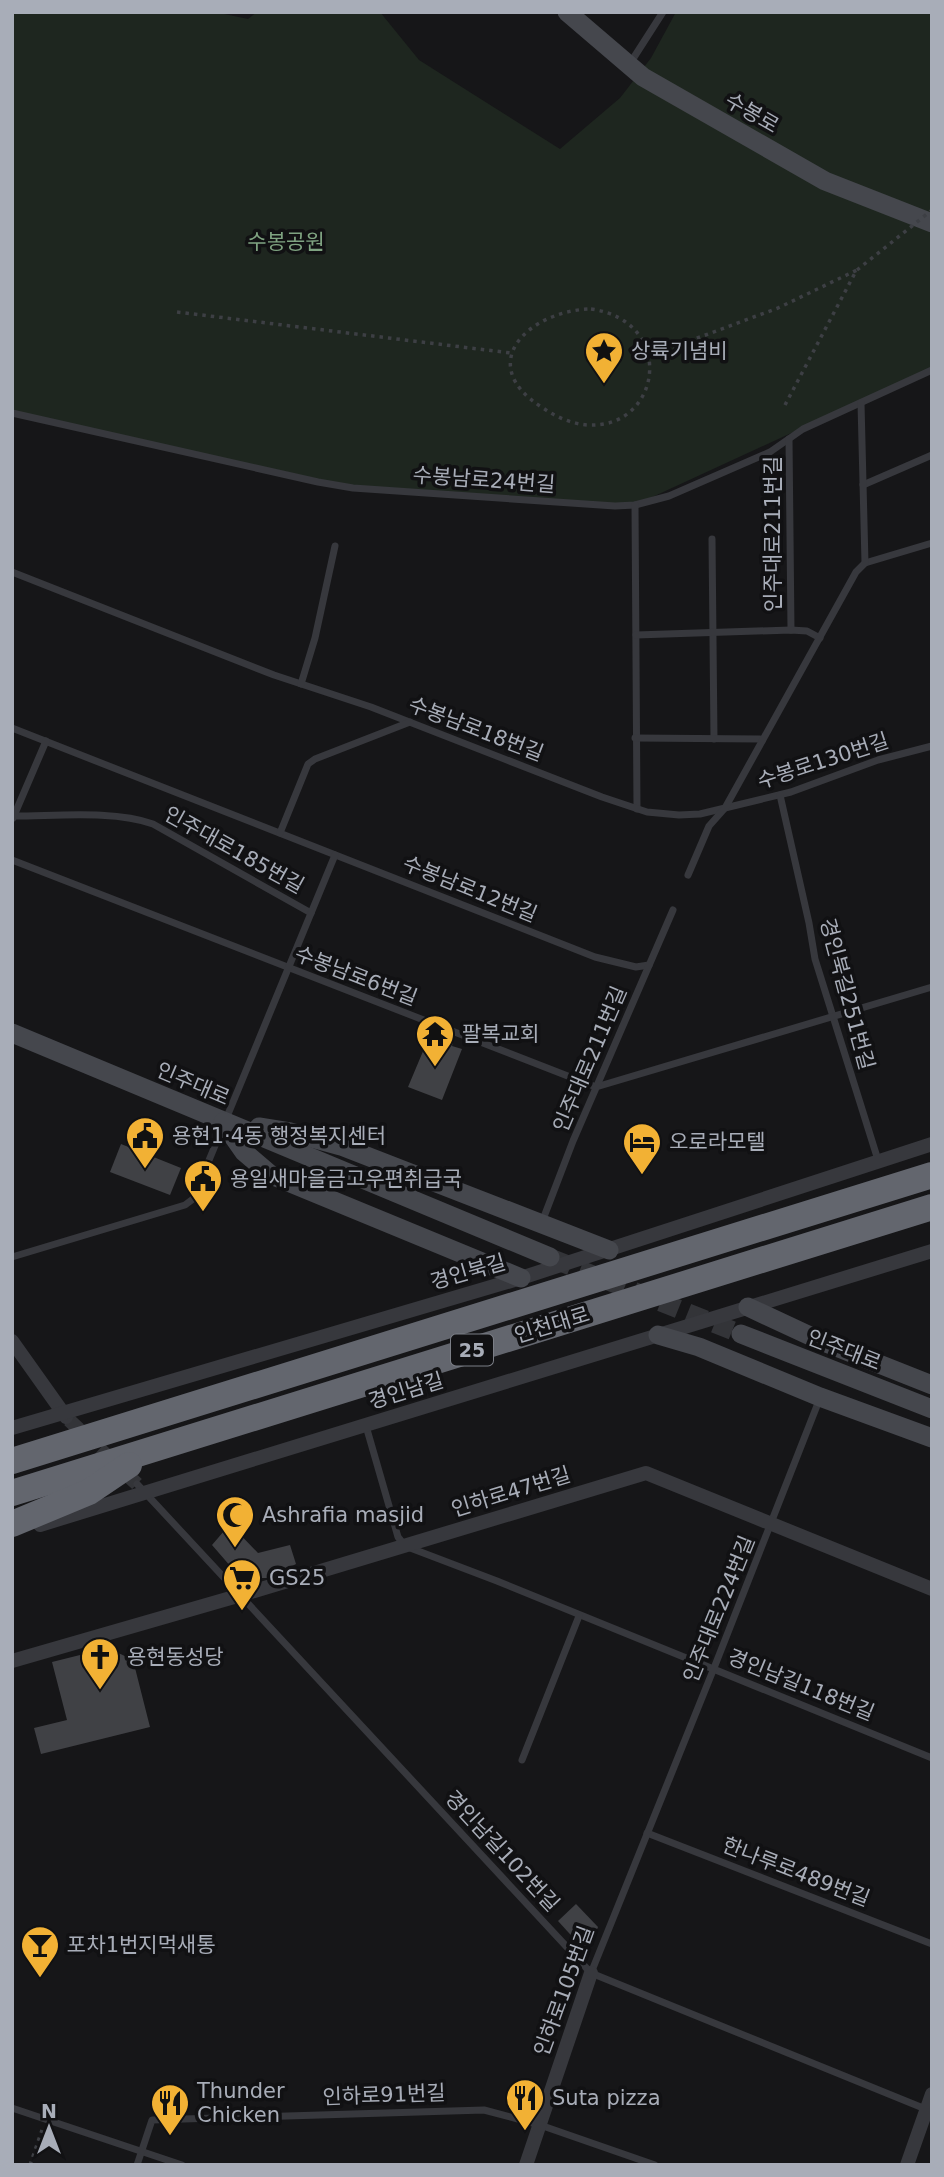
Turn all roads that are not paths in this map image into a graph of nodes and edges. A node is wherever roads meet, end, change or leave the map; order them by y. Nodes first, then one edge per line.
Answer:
1 (567, 12) edge
2 (663, 12) edge
3 (629, 65) junction
4 (932, 223) edge
5 (932, 370) edge
6 (860, 403) junction
7 (12, 413) edge
8 (789, 439) junction
9 (932, 455) edge
10 (863, 485) junction
11 (635, 505) junction
12 (712, 539) dead end
13 (932, 543) edge
14 (335, 546) dead end
15 (865, 563) junction
16 (12, 572) edge
17 (791, 630) junction
18 (713, 632) junction
19 (636, 635) junction
20 (820, 638) junction
21 (301, 684) junction
22 (410, 722) junction
23 (12, 728) edge
24 (635, 738) junction
25 (715, 739) junction
26 (46, 741) junction
27 (762, 741) junction
28 (932, 746) edge
29 (780, 795) junction
30 (725, 808) junction
31 (637, 809) junction
32 (13, 817) edge
33 (280, 833) junction
34 (335, 855) junction
35 (12, 860) edge
36 (688, 875) dead end
37 (673, 910) dead end
38 (311, 913) junction
39 (649, 965) junction
40 (288, 968) junction
41 (932, 987) edge
42 (832, 1017) junction
43 (12, 1032) edge
44 (596, 1087) junction
45 (223, 1122) junction
46 (932, 1144) edge
47 (878, 1160) junction
48 (932, 1175) edge
49 (932, 1207) edge
50 (542, 1223) junction
51 (609, 1250) junction
52 (932, 1251) edge
53 (12, 1257) edge
54 (550, 1257) tunnel mouth
55 (521, 1278) junction
56 (748, 1307) junction
57 (741, 1334) tunnel mouth
58 (658, 1335) junction
59 (12, 1341) edge
60 (932, 1385) edge
61 (820, 1396) junction
62 (932, 1409) edge
63 (65, 1416) junction
64 (366, 1425) junction
65 (12, 1428) edge
66 (932, 1438) edge
67 (152, 1449) junction
68 (12, 1461) edge
69 (142, 1488) junction
70 (12, 1493) edge
71 (12, 1524) edge
72 (771, 1524) junction
73 (12, 1533) edge
74 (405, 1546) junction
75 (932, 1589) edge
76 (241, 1595) junction
77 (579, 1616) junction
78 (12, 1661) edge
79 (714, 1668) junction
80 (932, 1758) edge
81 (522, 1760) dead end
82 (648, 1833) junction
83 (932, 1944) edge
84 (591, 1973) junction
85 (932, 2094) edge
86 (12, 2108) edge
87 (929, 2110) edge
88 (540, 2125) junction
89 (142, 2151) junction
90 (137, 2165) edge
91 (182, 2165) edge
92 (526, 2165) edge
93 (655, 2165) edge
94 (908, 2165) edge

1 - 3 street, 수봉로
2 - 3 lane
3 - 4 street, 수봉로
5 - 6 lane, 수봉남로24번길
6 - 8 lane, 수봉남로24번길
6 - 10 lane
7 - 11 lane, 수봉남로24번길
8 - 11 lane, 수봉남로24번길
8 - 17 lane, 인주대로211번길
9 - 10 lane
10 - 15 lane
11 - 19 lane
12 - 18 lane
13 - 15 lane
14 - 21 lane
15 - 20 lane
16 - 21 lane, 수봉남로18번길
17 - 18 lane, 인주대로211번길
17 - 20 lane, 인주대로211번길
18 - 19 lane, 인주대로211번길
18 - 25 lane
19 - 24 lane
20 - 27 lane
21 - 22 lane, 수봉남로18번길
22 - 31 lane, 수봉남로18번길
22 - 33 lane
23 - 26 lane, 수봉남로12번길
24 - 25 lane
24 - 31 lane
25 - 27 lane
26 - 32 lane, 인주대로185번길
26 - 33 lane, 수봉남로12번길
27 - 30 lane
28 - 29 lane, 수봉로130번길
29 - 30 lane, 수봉로130번길
29 - 42 lane, 경인북길251번길
30 - 31 lane, 수봉남로18번길
30 - 36 lane
32 - 38 lane, 인주대로185번길
33 - 34 lane, 수봉남로12번길
34 - 38 lane
34 - 39 lane, 수봉남로12번길
35 - 40 lane, 수봉남로6번길
37 - 39 lane, 인주대로211번길
38 - 40 lane
39 - 44 lane, 인주대로211번길
40 - 44 lane, 수봉남로6번길
40 - 45 lane
41 - 42 lane
42 - 44 lane
42 - 47 lane, 경인북길251번길
43 - 45 street, 인주대로
44 - 50 lane, 인주대로211번길
45 - 50 street
45 - 53 lane
45 - 54 street, 인주대로
45 - 55 street
46 - 47 street, 경인북길
47 - 51 street, 경인북길
48 - 68 highway, 인천대로 / 25
49 - 67 highway, 인천대로 / 25
50 - 51 street
51 - 55 street, 경인북길
52 - 56 street, 경인남길
55 - 63 street, 경인북길
56 - 58 street, 경인남길
56 - 60 street
57 - 62 street, 인주대로
58 - 61 street
58 - 64 street, 경인남길
59 - 63 street
61 - 66 street
61 - 72 lane, 인주대로224번길
63 - 65 street, 경인북길
64 - 69 street, 경인남길
64 - 74 lane
67 - 70 highway, 인천대로 / 25
67 - 71 highway
69 - 73 street, 경인남길
69 - 76 lane, 경인남길102번길
72 - 74 street, 인하로47번길
72 - 75 street, 인하로47번길
72 - 79 lane, 인주대로224번길
74 - 76 street, 인하로47번길
74 - 77 lane, 경인남길118번길
76 - 78 street, 인하로47번길
76 - 84 lane, 경인남길102번길
77 - 79 lane, 경인남길118번길
77 - 81 lane
79 - 80 lane, 경인남길118번길
79 - 82 lane, 인주대로224번길
82 - 83 lane, 한나루로489번길
82 - 84 lane, 인하로105번길
84 - 87 lane, 경인남길102번길
84 - 88 street, 인하로105번길
85 - 87 street
86 - 89 lane
87 - 94 street
88 - 89 lane, 인하로91번길
88 - 92 street, 인하로105번길
88 - 93 lane, 인하로91번길
89 - 90 lane, 인하로91번길
89 - 91 lane

